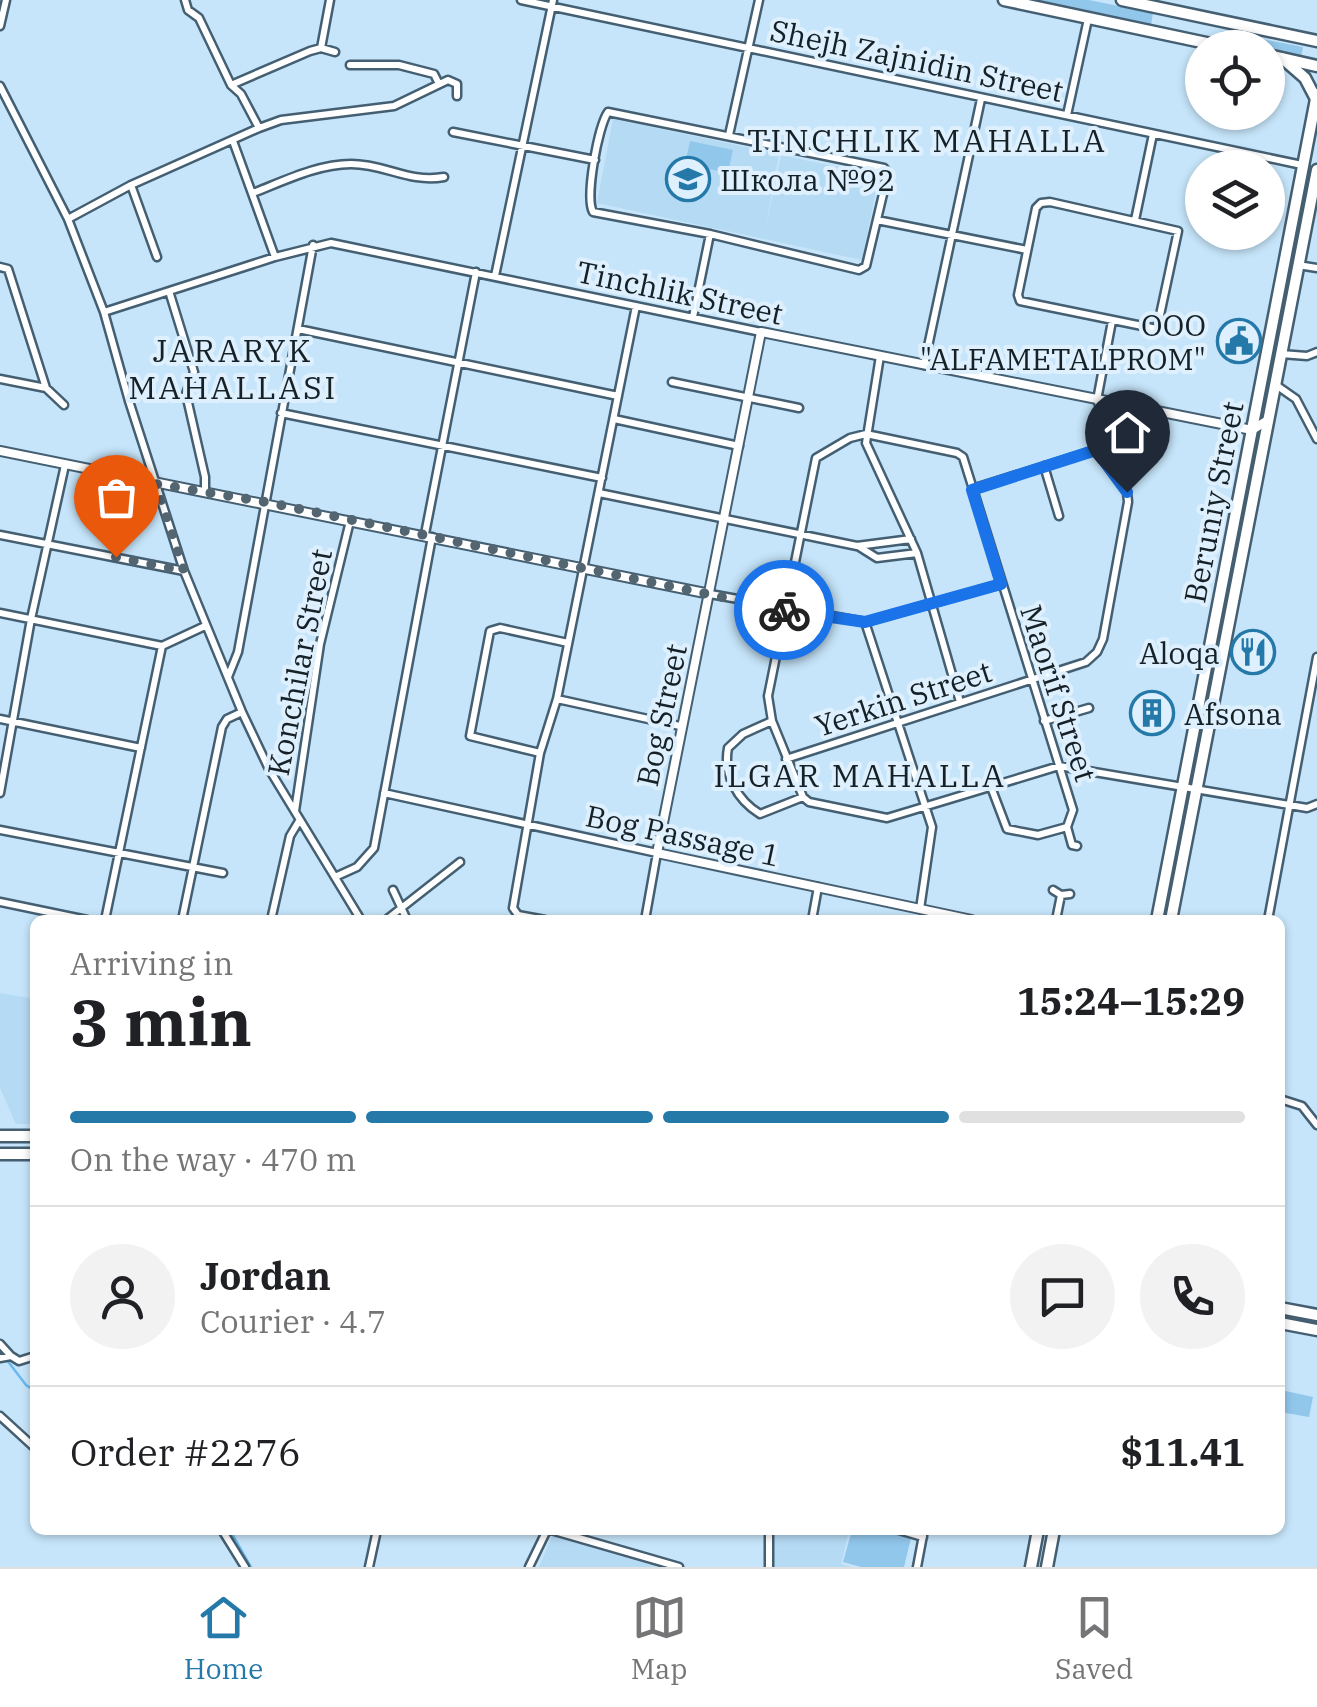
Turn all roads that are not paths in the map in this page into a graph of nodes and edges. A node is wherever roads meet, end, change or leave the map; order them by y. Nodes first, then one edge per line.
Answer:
1 (6, 0) edge
2 (185, 0) edge
3 (330, 0) edge
4 (521, 0) edge
5 (759, 0) edge
6 (1004, 0) edge
7 (1122, 0) edge
8 (552, 3) edge
9 (1157, 7) junction
10 (1088, 18) junction
11 (0, 26) edge
12 (1152, 31) junction
13 (1185, 38) edge
14 (1317, 41) edge
15 (750, 47) junction
16 (321, 48) junction
17 (335, 52) dead end
18 (1285, 59) edge
19 (1285, 60) edge
20 (350, 66) dead end
21 (1317, 66) edge
22 (439, 84) junction
23 (231, 85) junction
24 (0, 86) edge
25 (457, 96) dead end
26 (1316, 97) edge
27 (980, 98) junction
28 (1067, 116) junction
29 (259, 128) junction
30 (453, 132) dead end
31 (1154, 134) junction
32 (729, 136) junction
33 (234, 141) junction
34 (522, 145) junction
35 (595, 160) junction
36 (1304, 166) junction
37 (1317, 170) edge
38 (444, 177) dead end
39 (131, 186) junction
40 (253, 193) junction
41 (68, 218) junction
42 (878, 220) junction
43 (1134, 220) junction
44 (710, 234) junction
45 (953, 234) junction
46 (313, 245) junction
47 (1027, 250) junction
48 (158, 257) dead end
49 (275, 257) junction
50 (1298, 266) junction
51 (0, 267) edge
52 (1317, 268) edge
53 (476, 272) junction
54 (495, 276) junction
55 (169, 291) junction
56 (636, 306) junction
57 (104, 312) junction
58 (693, 317) junction
59 (1112, 320) junction
60 (298, 329) junction
61 (762, 332) junction
62 (1317, 352) edge
63 (1281, 354) junction
64 (880, 356) junction
65 (458, 361) junction
66 (924, 365) junction
67 (0, 379) edge
68 (672, 382) dead end
69 (1275, 385) junction
70 (46, 388) junction
71 (618, 396) junction
72 (748, 396) junction
73 (1097, 400) junction
74 (64, 406) dead end
75 (798, 408) dead end
76 (281, 413) junction
77 (614, 419) junction
78 (1268, 420) junction
79 (1252, 430) junction
80 (866, 434) junction
81 (1317, 439) edge
82 (440, 446) junction
83 (739, 446) junction
84 (1096, 450) junction
85 (0, 451) edge
86 (1262, 454) junction
87 (65, 465) junction
88 (1044, 466) junction
89 (602, 478) junction
90 (156, 484) junction
91 (972, 490) junction
92 (205, 492) junction
93 (599, 493) junction
94 (266, 502) junction
95 (1060, 516) dead end
96 (725, 519) junction
97 (350, 521) junction
98 (799, 534) junction
99 (0, 535) edge
100 (429, 535) junction
101 (911, 539) junction
102 (47, 544) junction
103 (857, 546) junction
104 (916, 553) junction
105 (582, 568) junction
106 (184, 571) junction
107 (1001, 584) junction
108 (710, 594) junction
109 (930, 604) junction
110 (787, 610) junction
111 (0, 613) edge
112 (32, 619) junction
113 (865, 622) junction
114 (205, 626) junction
115 (568, 644) junction
116 (162, 646) junction
117 (1317, 657) edge
118 (228, 676) junction
119 (1031, 681) junction
120 (557, 699) junction
121 (960, 702) junction
122 (1089, 708) dead end
123 (242, 712) junction
124 (0, 719) edge
125 (772, 721) junction
126 (1044, 721) junction
127 (12, 722) junction
128 (898, 722) junction
129 (680, 726) junction
130 (141, 748) junction
131 (540, 753) junction
132 (786, 758) junction
133 (1059, 766) junction
134 (991, 786) junction
135 (1183, 787) junction
136 (1197, 788) junction
137 (0, 793) edge
138 (384, 793) junction
139 (802, 797) junction
140 (1317, 804) edge
141 (1289, 805) junction
142 (925, 806) junction
143 (297, 817) junction
144 (529, 826) junction
145 (1067, 827) junction
146 (0, 830) edge
147 (1078, 846) dead end
148 (657, 853) junction
149 (119, 854) junction
150 (460, 862) dead end
151 (194, 868) junction
152 (223, 873) dead end
153 (335, 877) junction
154 (818, 886) junction
155 (393, 890) dead end
156 (1061, 893) dead end
157 (0, 902) edge
158 (401, 907) junction
159 (920, 909) junction
160 (63, 915) edge
161 (106, 915) edge
162 (183, 915) edge
163 (272, 915) edge
164 (358, 915) edge
165 (392, 915) edge
166 (405, 915) edge
167 (526, 915) edge
168 (645, 915) edge
169 (813, 915) edge
170 (948, 915) edge
171 (1057, 915) edge
172 (1158, 915) edge
173 (1172, 915) edge
174 (1269, 915) edge
175 (1285, 1101) edge
176 (1317, 1125) edge
177 (0, 1136) edge
178 (30, 1136) edge
179 (0, 1154) edge
180 (30, 1154) edge
181 (1285, 1309) edge
182 (1312, 1314) edge
183 (1285, 1324) edge
184 (1311, 1329) edge
185 (0, 1344) edge
186 (11, 1356) junction
187 (0, 1358) edge
188 (30, 1358) edge
189 (0, 1416) edge
190 (30, 1443) edge
191 (225, 1535) edge
192 (376, 1535) edge
193 (547, 1535) edge
194 (567, 1535) edge
195 (769, 1535) edge
196 (924, 1535) edge
197 (1037, 1535) edge
198 (1053, 1535) edge
199 (245, 1567) edge
200 (370, 1567) edge
201 (529, 1567) edge
202 (675, 1567) edge
203 (769, 1567) edge
204 (918, 1567) edge
205 (1031, 1567) edge
206 (1047, 1567) edge

1 - 11 street
2 - 23 street
3 - 16 street
4 - 8 street, Shejh Zajnidin Street
5 - 15 street
6 - 10 main road
7 - 9 main road
8 - 15 street, Shejh Zajnidin Street
8 - 34 street
9 - 12 main road
9 - 14 main road
10 - 12 main road
10 - 28 street
12 - 13 main road
15 - 27 street, Shejh Zajnidin Street
15 - 32 street
16 - 17 street
16 - 23 street
18 - 21 main road
19 - 26 main road
20 - 22 street
22 - 25 street
22 - 29 street
23 - 29 street
24 - 41 street
26 - 36 main road, Beruniy Street
27 - 28 street, Shejh Zajnidin Street
27 - 45 street
28 - 31 street, Shejh Zajnidin Street
29 - 33 street
30 - 34 street
31 - 36 street, Shejh Zajnidin Street
31 - 43 street
32 - 35 street
32 - 42 street
33 - 39 street
33 - 40 street
34 - 35 street
34 - 54 street
35 - 44 street
36 - 79 main road, Beruniy Street
37 - 50 main road, Beruniy Street
38 - 40 street
39 - 41 street
39 - 48 street
40 - 49 street
41 - 57 street
42 - 44 street
42 - 45 street
43 - 47 street
43 - 59 street
44 - 58 street
45 - 47 street
45 - 66 street
46 - 49 street, Tinchlik Street
46 - 53 street, Tinchlik Street
46 - 60 street
47 - 59 street
49 - 55 street, Tinchlik Street
50 - 52 street
50 - 63 main road, Beruniy Street
51 - 70 street
53 - 54 street, Tinchlik Street
53 - 65 street
54 - 56 street, Tinchlik Street
55 - 57 street, Tinchlik Street
55 - 92 street
56 - 58 street, Tinchlik Street
56 - 71 street
57 - 90 street
58 - 61 street, Tinchlik Street
59 - 73 street
60 - 65 street
60 - 76 street
61 - 64 street, Tinchlik Street
61 - 72 street, Bog Street
62 - 63 street
63 - 69 main road, Beruniy Street
64 - 66 street, Tinchlik Street
64 - 80 street
65 - 71 street
65 - 82 street
66 - 73 street, Tinchlik Street
67 - 70 street
68 - 72 street
69 - 78 main road, Beruniy Street
69 - 81 street
70 - 74 street
71 - 77 street
72 - 75 street
72 - 83 street, Bog Street
73 - 79 street, Tinchlik Street
73 - 84 street
76 - 82 street
76 - 94 street
77 - 83 street
77 - 89 street
78 - 79 street
78 - 86 main road, Beruniy Street
79 - 86 street
79 - 135 main road, Beruniy Street
80 - 91 street, Maorif Street
80 - 98 street
80 - 101 street
82 - 89 street
82 - 100 street
83 - 96 street, Bog Street
84 - 88 street
84 - 119 street, Yerkin Street
85 - 87 street, Maorif Street
86 - 136 main road, Beruniy Street
87 - 90 street, Maorif Street
87 - 102 street
88 - 91 street
88 - 95 street
89 - 93 street
90 - 92 street, Maorif Street
90 - 106 street
91 - 107 street, Maorif Street
92 - 94 street, Maorif Street
93 - 96 street
93 - 105 street
94 - 97 street, Maorif Street
94 - 118 street
96 - 98 street
96 - 108 street, Bog Street
97 - 100 street, Maorif Street
97 - 143 street, Konchilar Street
98 - 103 street
98 - 110 street
99 - 102 street
100 - 105 street, Maorif Street
100 - 138 street
101 - 103 street
101 - 104 street
102 - 106 street
102 - 112 street
103 - 104 street
104 - 109 street
105 - 108 street, Maorif Street
105 - 115 street
106 - 114 street
107 - 109 street, Maorif Street
107 - 119 street, Maorif Street
108 - 110 street, Maorif Street
108 - 129 street, Bog Street
109 - 113 street, Maorif Street
109 - 121 street
110 - 113 street, Maorif Street
110 - 125 street
111 - 112 street
112 - 116 street
112 - 127 street
113 - 128 street
114 - 116 street
114 - 118 street
115 - 120 street
115 - 131 street
116 - 130 street
117 - 141 street
118 - 123 street
119 - 121 street, Yerkin Street
119 - 126 street, Maorif Street
120 - 129 street
120 - 131 street
121 - 128 street, Yerkin Street
122 - 126 street
123 - 143 street
123 - 151 street
124 - 127 street
125 - 132 street
125 - 139 street
126 - 133 street, Maorif Street
127 - 130 street
127 - 137 street
128 - 132 street, Yerkin Street
128 - 142 street
129 - 148 street, Bog Street
130 - 149 street
131 - 144 street
132 - 139 street
133 - 134 street
133 - 135 street
133 - 145 street, Maorif Street
134 - 142 street
134 - 145 street, Maorif Street
135 - 136 street
135 - 172 main road, Beruniy Street
136 - 141 street
136 - 173 main road, Beruniy Street
138 - 144 street, Bog Passage 1
138 - 153 street
139 - 142 street
140 - 141 street
141 - 174 street
142 - 159 street
143 - 153 street
143 - 163 street, Konchilar Street
144 - 148 street, Bog Passage 1
144 - 167 street
145 - 147 street
146 - 149 street
148 - 154 street, Bog Passage 1
148 - 168 street, Bog Street
149 - 151 street
149 - 161 street
150 - 158 street
151 - 152 street
151 - 162 street
153 - 164 street
154 - 159 street, Bog Passage 1
154 - 169 street
155 - 158 street
156 - 171 street
157 - 160 street
158 - 165 street
158 - 166 street
159 - 170 street, Bog Passage 1
175 - 176 street
177 - 178 main road
179 - 180 main road
181 - 182 main road
182 - 184 main road
183 - 184 main road
185 - 186 street
186 - 187 street
186 - 188 street
189 - 190 street
191 - 199 street
192 - 200 street
193 - 201 street
194 - 202 street
195 - 203 street
196 - 204 street
197 - 205 main road
198 - 206 main road

